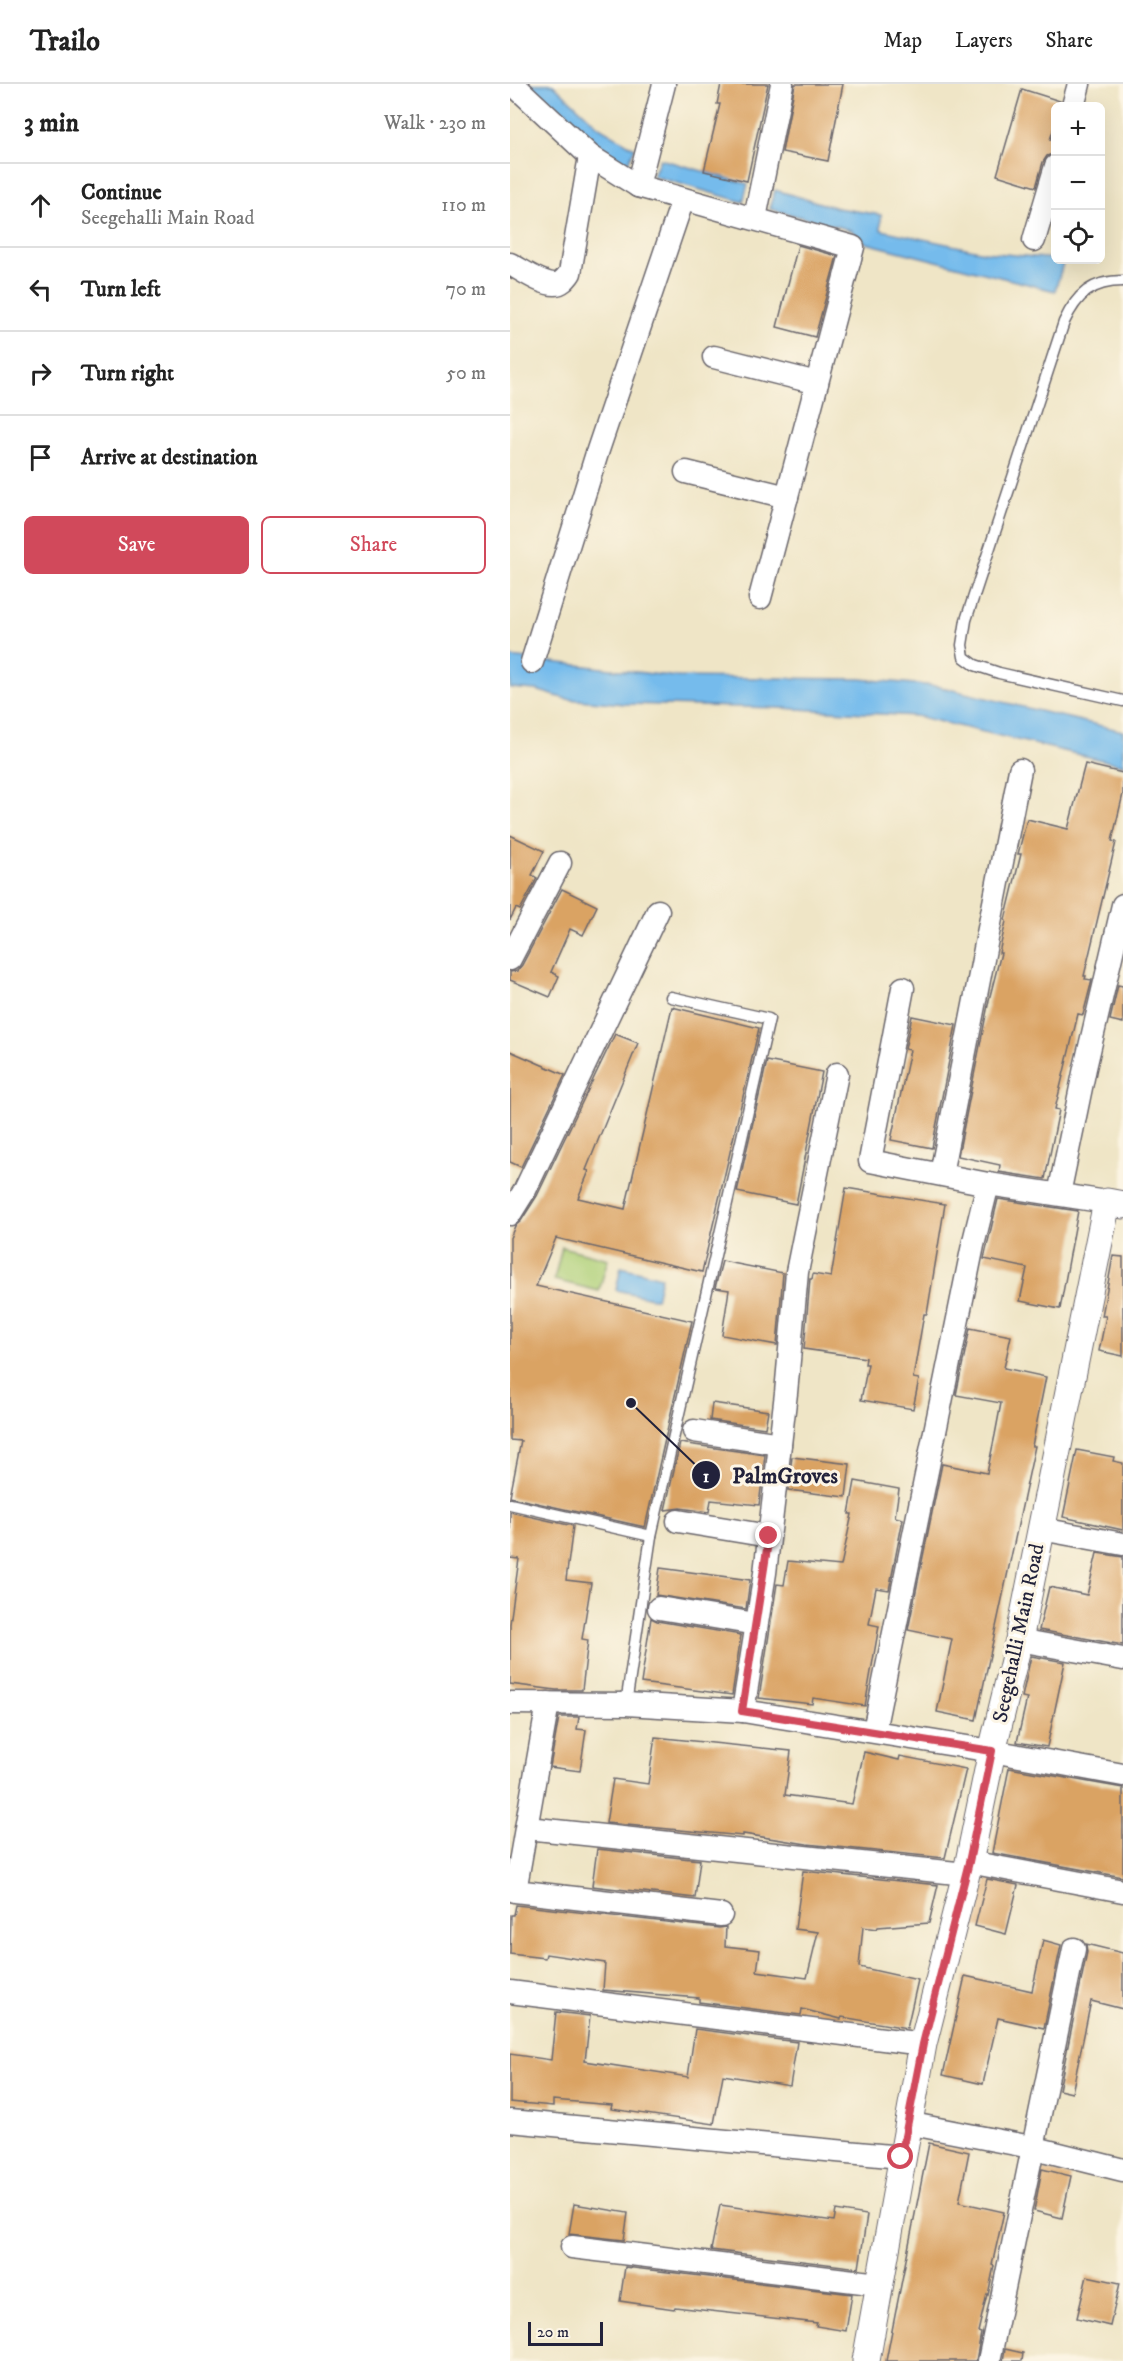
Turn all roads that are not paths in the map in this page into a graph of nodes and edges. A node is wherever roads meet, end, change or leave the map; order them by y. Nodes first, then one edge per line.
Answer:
1 (513, 84) edge
2 (664, 84) edge
3 (782, 84) edge
4 (1079, 84) edge
5 (1074, 102) edge
6 (590, 156) junction
7 (1051, 183) edge
8 (638, 186) junction
9 (683, 199) junction
10 (755, 218) junction
11 (1034, 240) dead end
12 (510, 264) edge
13 (1123, 281) edge
14 (714, 357) dead end
15 (817, 383) junction
16 (687, 472) dead end
17 (787, 497) junction
18 (760, 598) dead end
19 (532, 662) dead end
20 (1123, 701) edge
21 (1020, 770) dead end
22 (560, 863) dead end
23 (1123, 905) edge
24 (658, 911) dead end
25 (510, 959) edge
26 (903, 988) dead end
27 (671, 997) dead end
28 (837, 1074) dead end
29 (941, 1174) junction
30 (988, 1184) junction
31 (1059, 1194) junction
32 (1115, 1204) edge
33 (510, 1214) edge
34 (694, 1431) dead end
35 (780, 1444) junction
36 (510, 1504) edge
37 (678, 1521) dead end
38 (1041, 1529) junction
39 (651, 1536) junction
40 (769, 1536) junction
41 (1123, 1544) edge
42 (659, 1608) dead end
43 (756, 1624) junction
44 (1019, 1640) junction
45 (1123, 1659) edge
46 (510, 1703) edge
47 (548, 1703) junction
48 (626, 1704) junction
49 (742, 1711) junction
50 (874, 1731) junction
51 (992, 1751) junction
52 (1123, 1774) edge
53 (527, 1828) junction
54 (968, 1868) junction
55 (1123, 1891) edge
56 (721, 1915) dead end
57 (1074, 1949) dead end
58 (510, 1992) edge
59 (923, 2044) junction
60 (510, 2121) edge
61 (907, 2124) junction
62 (1031, 2147) junction
63 (901, 2157) junction
64 (1123, 2170) edge
65 (572, 2247) dead end
66 (879, 2283) junction
67 (866, 2361) edge
68 (989, 2361) edge

1 - 6 street
2 - 8 street
3 - 10 street
4 - 5 street
6 - 8 street
6 - 12 street
7 - 11 street
8 - 9 street
9 - 10 street
9 - 19 street
10 - 15 street
13 - 20 lane
14 - 15 street
15 - 17 street
16 - 17 street
17 - 18 street
21 - 29 street
22 - 25 street
23 - 31 street
24 - 33 street
26 - 29 street
27 - 39 lane
28 - 35 street
29 - 30 street
30 - 31 street
30 - 50 street
31 - 32 street
32 - 38 street, Seegehalli Main Road
34 - 35 street
35 - 40 street
36 - 39 lane
37 - 40 street
38 - 41 street
38 - 44 street, Seegehalli Main Road
39 - 48 lane
40 - 43 street
42 - 43 street
43 - 49 street
44 - 45 street
44 - 51 street, Seegehalli Main Road
46 - 47 street
47 - 48 street
47 - 53 street
48 - 49 street
49 - 50 street
50 - 51 street
51 - 52 street
51 - 54 street, Seegehalli Main Road
53 - 54 street
53 - 56 street
54 - 55 street
54 - 59 street, Seegehalli Main Road
57 - 62 street
58 - 59 street
59 - 61 street, Seegehalli Main Road
60 - 63 street
61 - 62 street
61 - 63 street, Seegehalli Main Road
62 - 64 street
62 - 68 street
63 - 66 street, Seegehalli Main Road
65 - 66 street
66 - 67 street, Seegehalli Main Road

